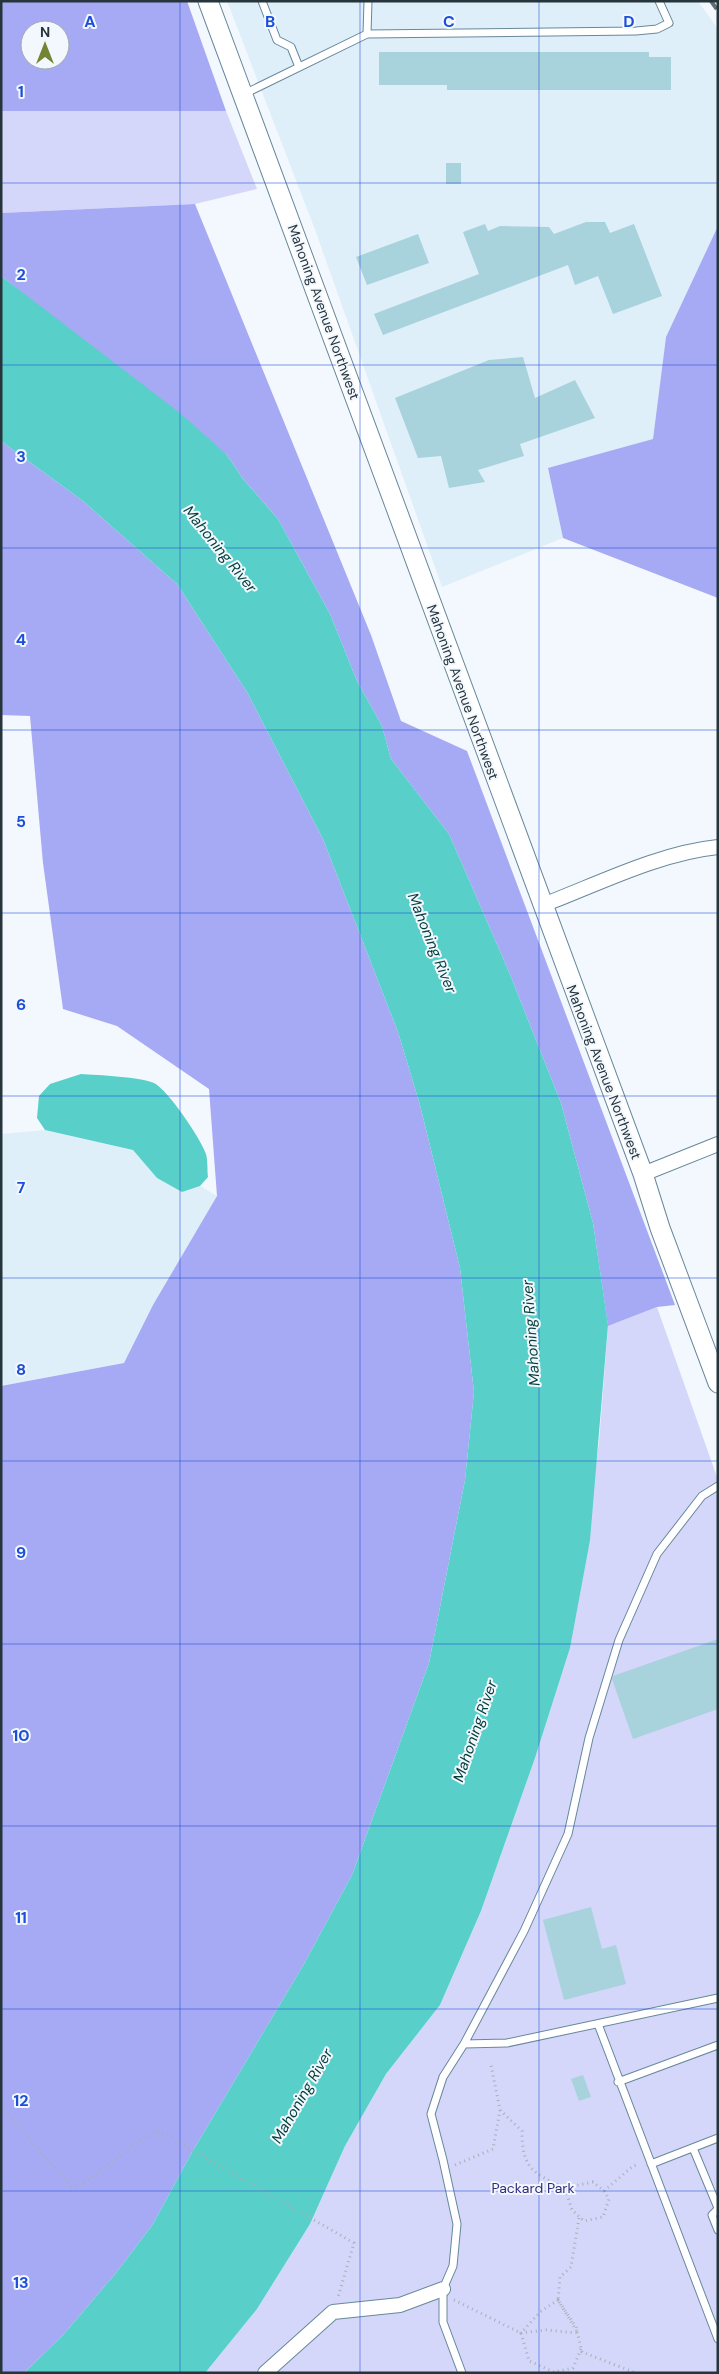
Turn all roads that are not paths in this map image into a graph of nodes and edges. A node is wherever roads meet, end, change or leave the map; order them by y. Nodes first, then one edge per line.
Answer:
1 (208, 1) edge
2 (262, 1) edge
3 (368, 1) edge
4 (659, 1) edge
5 (368, 34) junction
6 (299, 67) junction
7 (243, 94) junction
8 (718, 847) edge
9 (543, 905) junction
10 (718, 1144) edge
11 (643, 1174) junction
12 (718, 1383) edge
13 (718, 1486) edge
14 (718, 1998) edge
15 (598, 2024) junction
16 (464, 2044) junction
17 (718, 2045) edge
18 (618, 2082) junction
19 (718, 2138) edge
20 (693, 2148) junction
21 (650, 2162) junction
22 (718, 2209) edge
23 (718, 2230) edge
24 (443, 2289) junction
25 (718, 2339) edge
26 (265, 2373) edge
27 (462, 2373) edge

1 - 7 main road, Mahoning Avenue Northwest
2 - 6 lane
3 - 5 lane
4 - 5 lane
5 - 6 lane
6 - 7 lane
7 - 9 main road, Mahoning Avenue Northwest
8 - 9 street
9 - 11 main road, Mahoning Avenue Northwest
10 - 11 street
11 - 12 main road, Mahoning Avenue Northwest
13 - 16 lane
14 - 15 lane
15 - 16 lane
15 - 18 lane
16 - 24 lane
17 - 18 lane
18 - 21 lane
19 - 20 lane
20 - 21 lane
20 - 22 lane
21 - 25 lane
22 - 23 lane
24 - 26 street
24 - 27 lane

